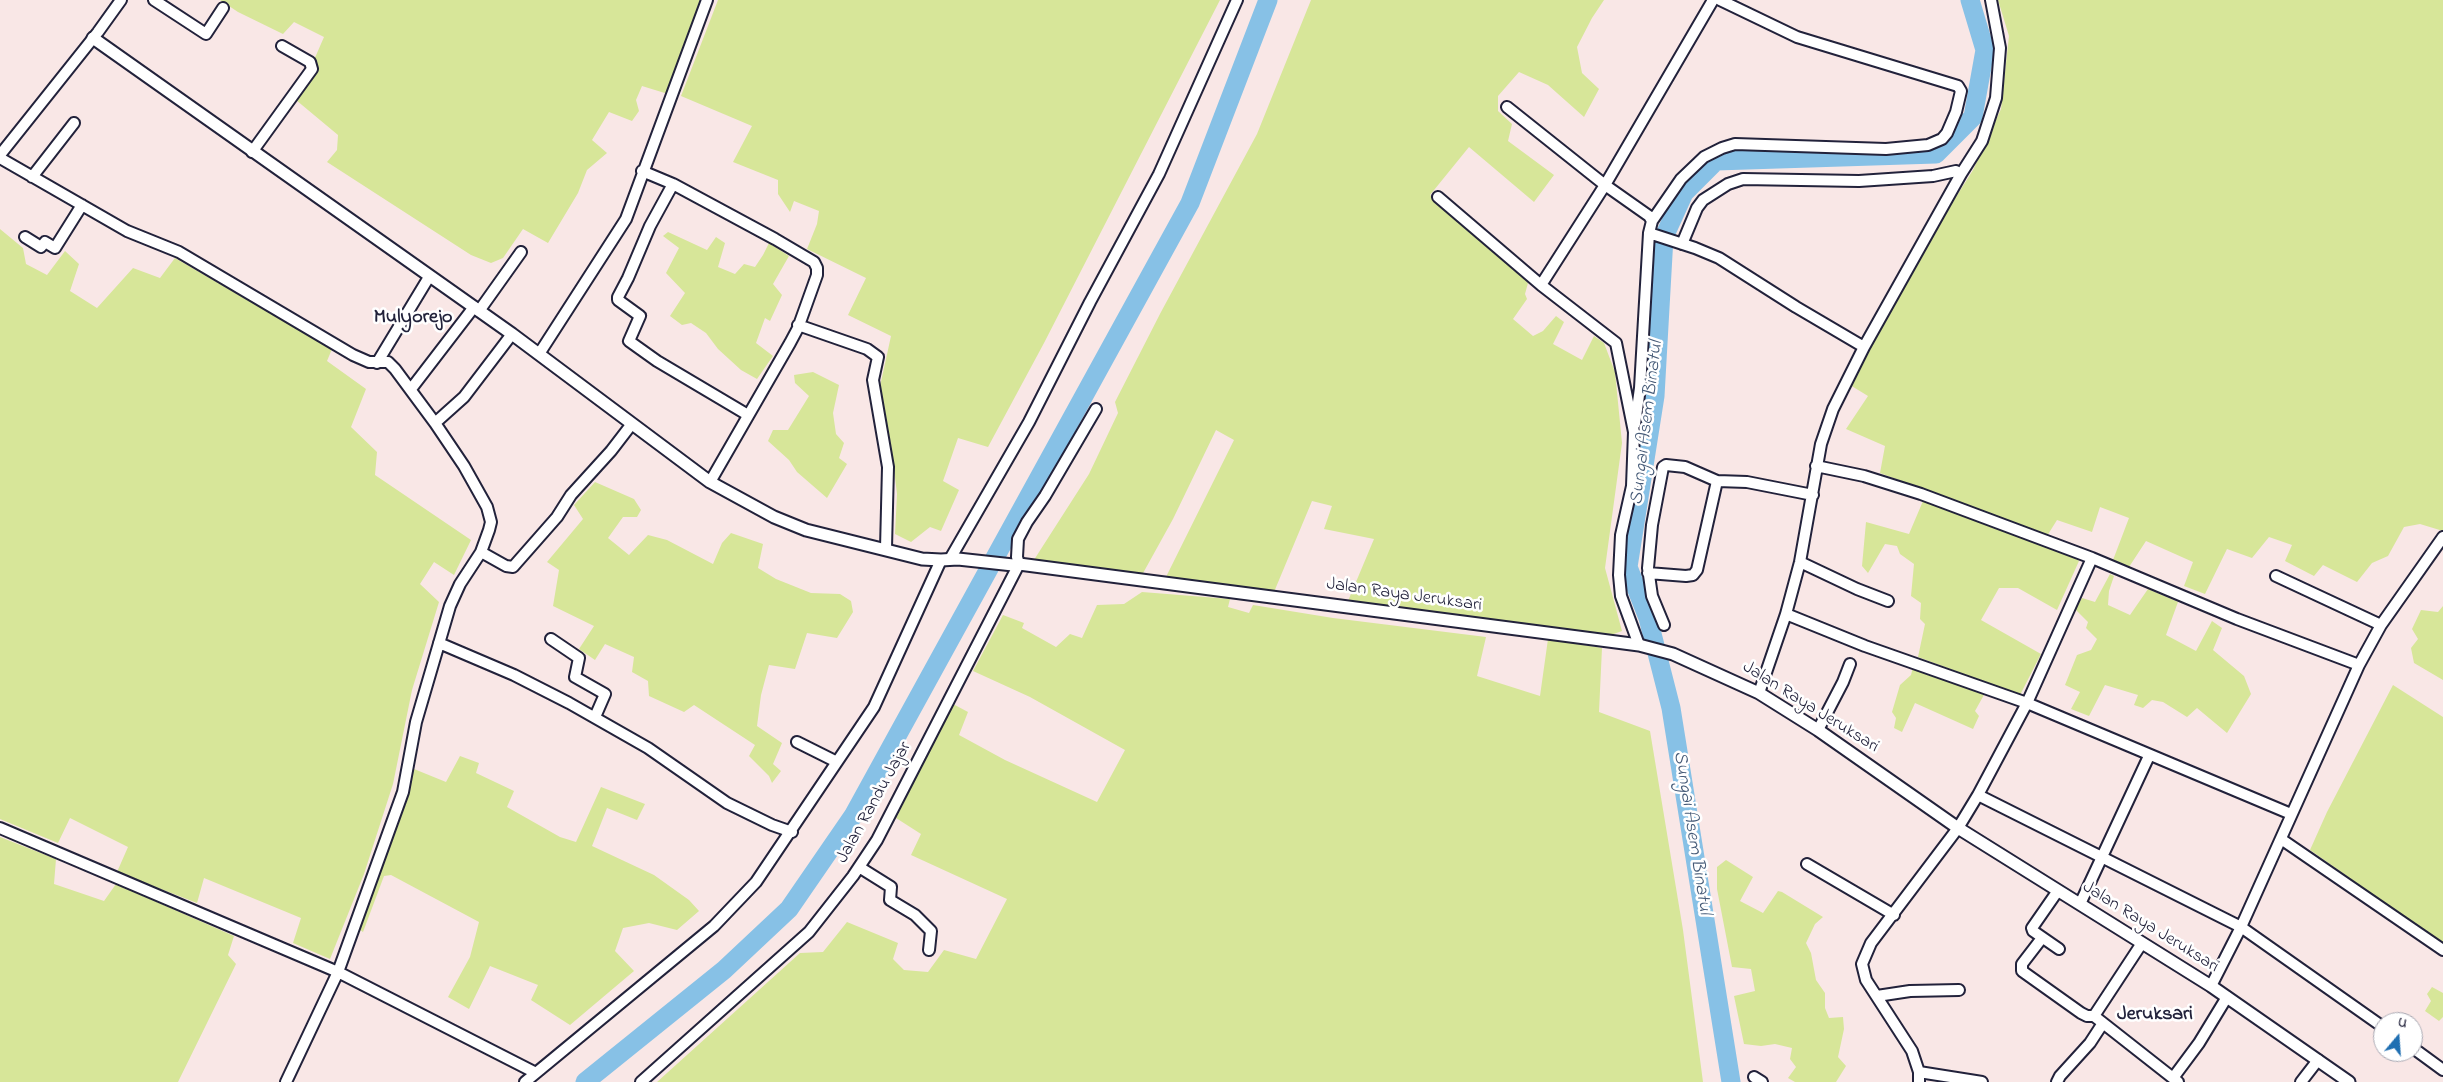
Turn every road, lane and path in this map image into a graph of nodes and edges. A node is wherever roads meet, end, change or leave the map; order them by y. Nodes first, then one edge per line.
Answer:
1 (121, 0) edge
2 (154, 0) edge
3 (707, 0) edge
4 (1236, 0) edge
5 (1713, 0) edge
6 (1720, 0) edge
7 (1990, 0) edge
8 (223, 8) dead end
9 (93, 38) junction
10 (282, 46) dead end
11 (1507, 107) dead end
12 (74, 123) dead end
13 (252, 152) junction
14 (0, 157) edge
15 (642, 171) junction
16 (1962, 174) junction
17 (32, 177) junction
18 (673, 184) junction
19 (1605, 185) junction
20 (1438, 197) dead end
21 (82, 205) junction
22 (1652, 221) junction
23 (1652, 234) junction
24 (25, 237) dead end
25 (1681, 244) junction
26 (521, 252) dead end
27 (429, 277) junction
28 (1541, 285) junction
29 (476, 309) junction
30 (798, 324) junction
31 (512, 334) junction
32 (1864, 347) junction
33 (539, 354) junction
34 (377, 362) junction
35 (411, 390) junction
36 (1096, 409) dead end
37 (748, 415) junction
38 (435, 423) junction
39 (630, 425) junction
40 (1634, 432) junction
41 (1816, 466) junction
42 (1717, 481) junction
43 (710, 482) junction
44 (1813, 495) junction
45 (2443, 537) edge
46 (886, 548) junction
47 (481, 552) junction
48 (2092, 558) junction
49 (950, 559) junction
50 (1800, 562) junction
51 (1016, 565) junction
52 (1648, 573) junction
53 (2276, 576) dead end
54 (1888, 601) dead end
55 (1786, 614) junction
56 (1664, 625) dead end
57 (2381, 625) junction
58 (551, 640) dead end
59 (439, 643) junction
60 (1641, 645) junction
61 (1850, 664) dead end
62 (2358, 665) junction
63 (1759, 693) junction
64 (2027, 704) junction
65 (595, 718) junction
66 (1818, 730) junction
67 (797, 742) dead end
68 (2149, 756) junction
69 (836, 762) junction
70 (1978, 795) junction
71 (2291, 814) junction
72 (0, 828) edge
73 (1958, 828) junction
74 (792, 832) junction
75 (2281, 839) junction
76 (2102, 858) junction
77 (1807, 864) dead end
78 (864, 870) junction
79 (2057, 892) junction
80 (2080, 904) junction
81 (1894, 915) junction
82 (2241, 927) junction
83 (2042, 938) junction
84 (2142, 943) junction
85 (2058, 949) dead end
86 (929, 950) dead end
87 (2443, 950) edge
88 (338, 972) junction
89 (2211, 986) junction
90 (1959, 990) dead end
91 (1877, 996) junction
92 (2227, 997) junction
93 (2094, 1016) junction
94 (2373, 1020) edge
95 (2103, 1023) junction
96 (2423, 1055) edge
97 (2318, 1060) junction
98 (2443, 1070) edge
99 (536, 1073) junction
100 (1919, 1077) edge
101 (2176, 1080) edge
102 (286, 1082) edge
103 (525, 1082) edge
104 (641, 1082) edge
105 (1982, 1082) edge
106 (2057, 1082) edge
107 (2300, 1082) edge
108 (2349, 1082) edge

1 - 9 street
2 - 8 street
3 - 15 street
4 - 49 street
5 - 19 street
6 - 22 street
7 - 16 street
9 - 13 street, Jalan Raya Jeruksari
9 - 14 street
10 - 13 street
11 - 19 street
12 - 17 street
13 - 27 street, Jalan Raya Jeruksari
14 - 17 street
15 - 18 street
15 - 33 street
16 - 25 street
16 - 32 street
17 - 21 street
18 - 30 street
18 - 37 street
19 - 22 street
19 - 28 street
20 - 28 street
21 - 24 street
21 - 34 street
22 - 23 street
23 - 25 street
23 - 40 street
25 - 32 street
26 - 29 street
27 - 29 street, Jalan Raya Jeruksari
27 - 34 street
28 - 40 street
29 - 31 street, Jalan Raya Jeruksari
29 - 35 street
30 - 37 street
30 - 46 street
31 - 33 street, Jalan Raya Jeruksari
31 - 38 street
32 - 41 street
33 - 39 street, Jalan Raya Jeruksari
34 - 35 street
35 - 38 street
36 - 51 street
37 - 43 street
38 - 47 street
39 - 43 street, Jalan Raya Jeruksari
39 - 47 street
40 - 60 street
41 - 44 street
41 - 48 street
42 - 44 street
42 - 52 street
42 - 52 street
43 - 46 street, Jalan Raya Jeruksari
44 - 50 street
45 - 57 street
46 - 49 street, Jalan Raya Jeruksari
47 - 59 street
48 - 62 street
48 - 64 street
49 - 51 street, Jalan Raya Jeruksari
49 - 69 street
50 - 54 street
50 - 55 street
51 - 60 street, Jalan Raya Jeruksari
51 - 78 street, Jalan Randu Jajar
52 - 56 street
53 - 57 street
55 - 63 street
55 - 64 street
57 - 62 street
58 - 65 street
59 - 65 street
59 - 88 street
60 - 63 street, Jalan Raya Jeruksari
61 - 66 street
62 - 71 street
63 - 66 street, Jalan Raya Jeruksari
64 - 68 street
64 - 70 street
65 - 74 street
66 - 73 street, Jalan Raya Jeruksari
67 - 69 street
68 - 71 street
68 - 76 street
69 - 74 street
70 - 73 street
70 - 76 street
71 - 75 street
72 - 88 street
73 - 79 street, Jalan Raya Jeruksari
73 - 81 street
74 - 99 street
75 - 82 street
75 - 87 street
76 - 80 street
76 - 82 street
77 - 81 street
78 - 86 street
78 - 104 street, Jalan Randu Jajar
79 - 80 street, Jalan Raya Jeruksari
79 - 83 street
80 - 84 street, Jalan Raya Jeruksari
81 - 91 street
82 - 89 street
82 - 94 street
83 - 85 street
83 - 93 street
84 - 89 street, Jalan Raya Jeruksari
84 - 93 street
88 - 99 street
88 - 102 street
89 - 92 street, Jalan Raya Jeruksari
90 - 91 street
91 - 100 street
92 - 97 street, Jalan Raya Jeruksari
92 - 101 street
93 - 95 street
95 - 101 street
95 - 106 street
96 - 98 street
97 - 107 street
97 - 108 street, Jalan Raya Jeruksari
99 - 103 street
100 - 105 street

